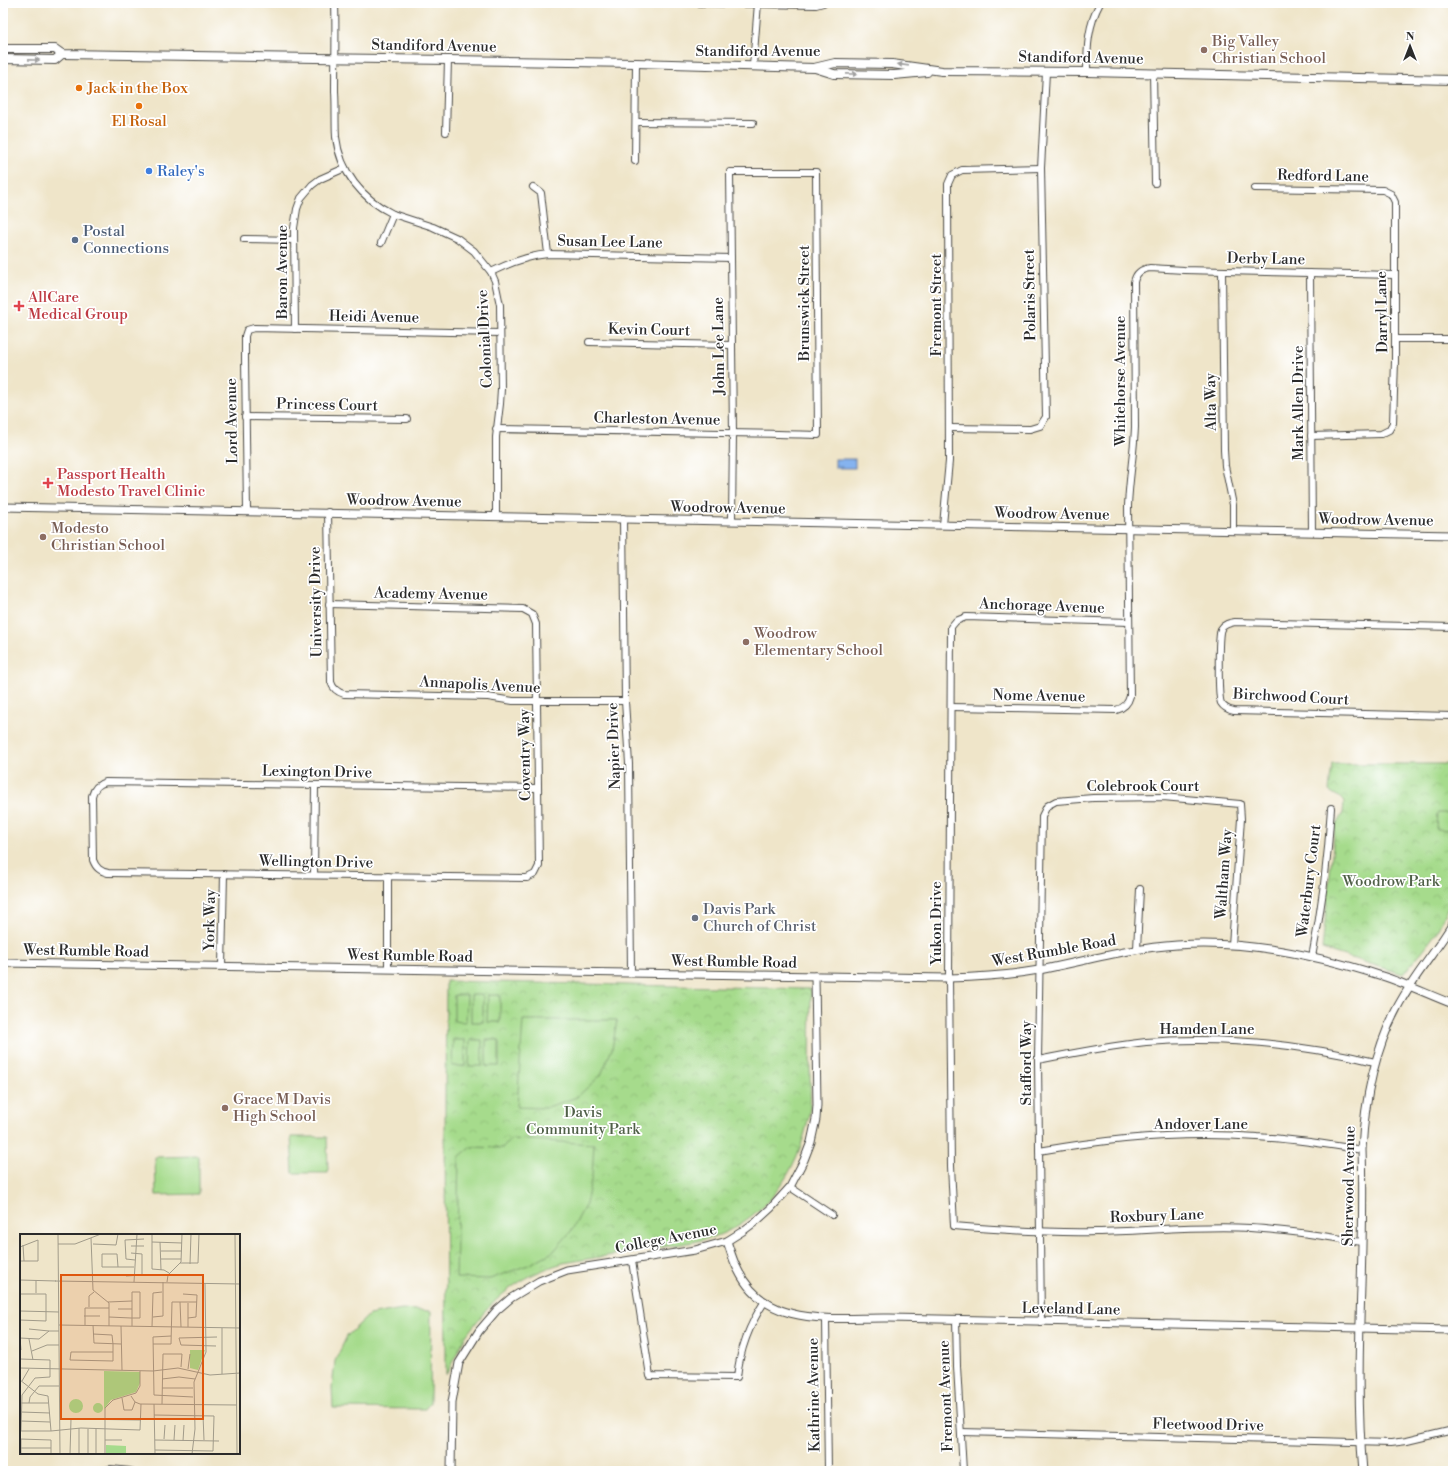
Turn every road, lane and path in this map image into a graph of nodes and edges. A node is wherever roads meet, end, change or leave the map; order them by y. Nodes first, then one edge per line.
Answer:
1 (335, 3) edge
2 (699, 3) edge
3 (758, 3) edge
4 (823, 3) edge
5 (1100, 3) edge
6 (3, 49) edge
7 (62, 54) junction
8 (335, 58) junction
9 (3, 59) edge
10 (448, 60) junction
11 (636, 64) junction
12 (753, 66) junction
13 (1046, 72) junction
14 (1087, 72) junction
15 (1153, 73) junction
16 (1453, 80) edge
17 (636, 122) junction
18 (752, 123) dead end
19 (446, 132) dead end
20 (635, 161) dead end
21 (345, 168) junction
22 (1040, 168) junction
23 (730, 172) joint
24 (1155, 183) dead end
25 (533, 187) dead end
26 (1255, 188) dead end
27 (1390, 194) joint
28 (393, 214) junction
29 (244, 239) dead end
30 (294, 240) junction
31 (381, 243) dead end
32 (548, 254) junction
33 (731, 258) junction
34 (1222, 271) junction
35 (491, 272) junction
36 (1138, 272) joint
37 (1310, 273) junction
38 (1394, 275) junction
39 (295, 329) junction
40 (247, 330) joint
41 (500, 333) junction
42 (1395, 339) junction
43 (1453, 339) edge
44 (589, 342) dead end
45 (732, 345) junction
46 (245, 417) junction
47 (408, 419) dead end
48 (950, 428) junction
49 (496, 429) junction
50 (733, 433) junction
51 (818, 434) joint
52 (1311, 436) junction
53 (3, 507) edge
54 (246, 511) junction
55 (328, 512) junction
56 (496, 516) junction
57 (623, 518) junction
58 (732, 520) junction
59 (943, 525) junction
60 (1128, 528) junction
61 (1233, 531) junction
62 (1312, 532) junction
63 (1453, 535) edge
64 (330, 604) junction
65 (531, 613) joint
66 (955, 622) joint
67 (1129, 622) junction
68 (1453, 627) edge
69 (335, 690) joint
70 (625, 700) junction
71 (537, 702) junction
72 (1125, 705) joint
73 (951, 707) junction
74 (1453, 716) edge
75 (315, 785) junction
76 (538, 788) junction
77 (1240, 804) joint
78 (1047, 806) joint
79 (1331, 808) dead end
80 (97, 868) joint
81 (224, 874) junction
82 (535, 874) joint
83 (314, 875) junction
84 (388, 876) junction
85 (1140, 889) dead end
86 (1453, 923) edge
87 (1232, 945) junction
88 (1137, 949) junction
89 (1312, 957) junction
90 (3, 963) edge
91 (222, 966) junction
92 (388, 969) junction
93 (1039, 970) junction
94 (631, 973) junction
95 (815, 976) junction
96 (949, 978) junction
97 (1410, 986) junction
98 (1453, 1004) edge
99 (1038, 1060) junction
100 (1375, 1062) junction
101 (1362, 1150) junction
102 (1039, 1151) junction
103 (790, 1187) junction
104 (832, 1215) dead end
105 (954, 1226) joint
106 (1039, 1232) junction
107 (727, 1241) junction
108 (1361, 1242) junction
109 (632, 1261) junction
110 (765, 1301) junction
111 (826, 1319) junction
112 (956, 1320) junction
113 (1040, 1322) junction
114 (1359, 1328) junction
115 (1453, 1330) edge
116 (1453, 1430) edge
117 (960, 1432) junction
118 (1361, 1442) junction
119 (103, 1471) edge
120 (130, 1471) edge
121 (451, 1471) edge
122 (828, 1471) edge
123 (963, 1471) edge
124 (1363, 1471) edge

1 - 8 street, Colonial Drive
2 - 3 street
3 - 4 street
3 - 12 street
5 - 14 street
6 - 7 main road, Standiford Avenue
7 - 8 main road, Standiford Avenue
9 -> 7 main road, Standiford Avenue
8 - 10 main road, Standiford Avenue
8 - 21 street, Colonial Drive
10 - 11 main road, Standiford Avenue
10 - 19 street
11 - 12 main road, Standiford Avenue
11 - 17 street
12 - 13 main road, Standiford Avenue
13 - 14 main road, Standiford Avenue
13 - 22 street, Polaris Street
14 - 15 main road, Standiford Avenue
15 - 16 main road, Standiford Avenue
15 - 24 street
17 - 18 street
17 - 20 street
21 - 28 street, Colonial Drive
21 - 30 street, Baron Avenue
22 - 48 street, Fremont Street
22 - 48 street, Polaris Street
23 - 33 street, John Lee Lane
23 - 51 street, Brunswick Street
25 - 32 street
26 - 27 street, Redford Lane
27 - 38 street, Darryl Lane
28 - 31 street
28 - 35 street, Colonial Drive
29 - 30 street
30 - 39 street, Baron Avenue
32 - 33 street, Susan Lee Lane
32 - 35 street, Susan Lee Lane
33 - 45 street, John Lee Lane
34 - 36 street, Derby Lane
34 - 37 street, Derby Lane
34 - 61 street, Alta Way
35 - 41 street, Colonial Drive
36 - 60 street, Whitehorse Avenue
37 - 38 street, Derby Lane
37 - 52 street, Mark Allen Drive
38 - 42 street, Darryl Lane
39 - 40 street, Heidi Avenue
39 - 41 street, Heidi Avenue
40 - 46 street, Lord Avenue
41 - 49 street, Colonial Drive
42 - 43 street
42 - 52 street, Darryl Lane
44 - 45 street, Kevin Court
45 - 50 street, John Lee Lane
46 - 47 street, Princess Court
46 - 54 street, Lord Avenue
48 - 59 street, Fremont Street
49 - 50 street, Charleston Avenue
49 - 56 street, Colonial Drive
50 - 51 street, Charleston Avenue
50 - 58 street, John Lee Lane
52 - 62 street, Mark Allen Drive
53 - 54 street, Woodrow Avenue
54 - 55 street, Woodrow Avenue
55 - 56 street, Woodrow Avenue
55 - 64 street, University Drive
56 - 57 street, Woodrow Avenue
57 - 58 street, Woodrow Avenue
57 - 70 street, Napier Drive
58 - 59 street, Woodrow Avenue
59 - 60 street, Woodrow Avenue
60 - 61 street, Woodrow Avenue
60 - 67 street, Whitehorse Avenue
61 - 62 street, Woodrow Avenue
62 - 63 street, Woodrow Avenue
64 - 65 street, Academy Avenue
64 - 69 street, University Drive
65 - 71 street, Coventry Way
66 - 67 street, Anchorage Avenue
66 - 73 street, Yukon Drive
67 - 72 street, Whitehorse Avenue
68 - 74 street, Birchwood Court
69 - 71 street, Annapolis Avenue
70 - 71 street, Annapolis Avenue
70 - 94 street, Napier Drive
71 - 76 street, Coventry Way
72 - 73 street, Nome Avenue
73 - 96 street, Yukon Drive
75 - 76 street, Lexington Drive
75 - 80 street, Lexington Drive
75 - 83 street
76 - 82 street, Coventry Way
77 - 78 street, Colebrook Court
77 - 87 street, Waltham Way
78 - 93 street, Stafford Way
79 - 89 street, Waterbury Court
80 - 81 street, Wellington Drive
81 - 83 street, Wellington Drive
81 - 91 street, York Way
82 - 84 street, Wellington Drive
83 - 84 street, Wellington Drive
84 - 92 street
85 - 88 street
86 - 97 street, Sherwood Avenue
87 - 88 street, West Rumble Road
87 - 89 street, West Rumble Road
88 - 93 street, West Rumble Road
89 - 97 street, West Rumble Road
90 - 91 street, West Rumble Road
91 - 92 street, West Rumble Road
92 - 94 street, West Rumble Road
93 - 96 street, West Rumble Road
93 - 99 street, Stafford Way
94 - 95 street, West Rumble Road
95 - 96 street, West Rumble Road
95 - 103 street, College Avenue
96 - 105 street, Yukon Drive
97 - 98 street, West Rumble Road
97 - 100 street, Sherwood Avenue
99 - 100 street, Hamden Lane
99 - 102 street, Stafford Way
100 - 101 street, Sherwood Avenue
101 - 102 street, Andover Lane
101 - 108 street, Sherwood Avenue
102 - 106 street, Stafford Way
103 - 104 street
103 - 107 street, College Avenue
105 - 106 street, Roxbury Lane
106 - 108 street, Roxbury Lane
106 - 113 street, Stafford Way
107 - 109 street, College Avenue
107 - 110 street, Leveland Lane
108 - 114 street, Sherwood Avenue
109 - 110 street
109 - 121 street, College Avenue
110 - 111 street, Leveland Lane
111 - 112 street, Leveland Lane
111 - 122 street, Kathrine Avenue
112 - 113 street, Leveland Lane
112 - 117 street, Fremont Avenue
113 - 114 street, Leveland Lane
114 - 115 street, Leveland Lane
114 - 118 street, Sherwood Avenue
116 - 118 street, Fleetwood Drive
117 - 118 street, Fleetwood Drive
117 - 123 street, Fremont Avenue
118 - 124 street, Sherwood Avenue
119 - 120 street

